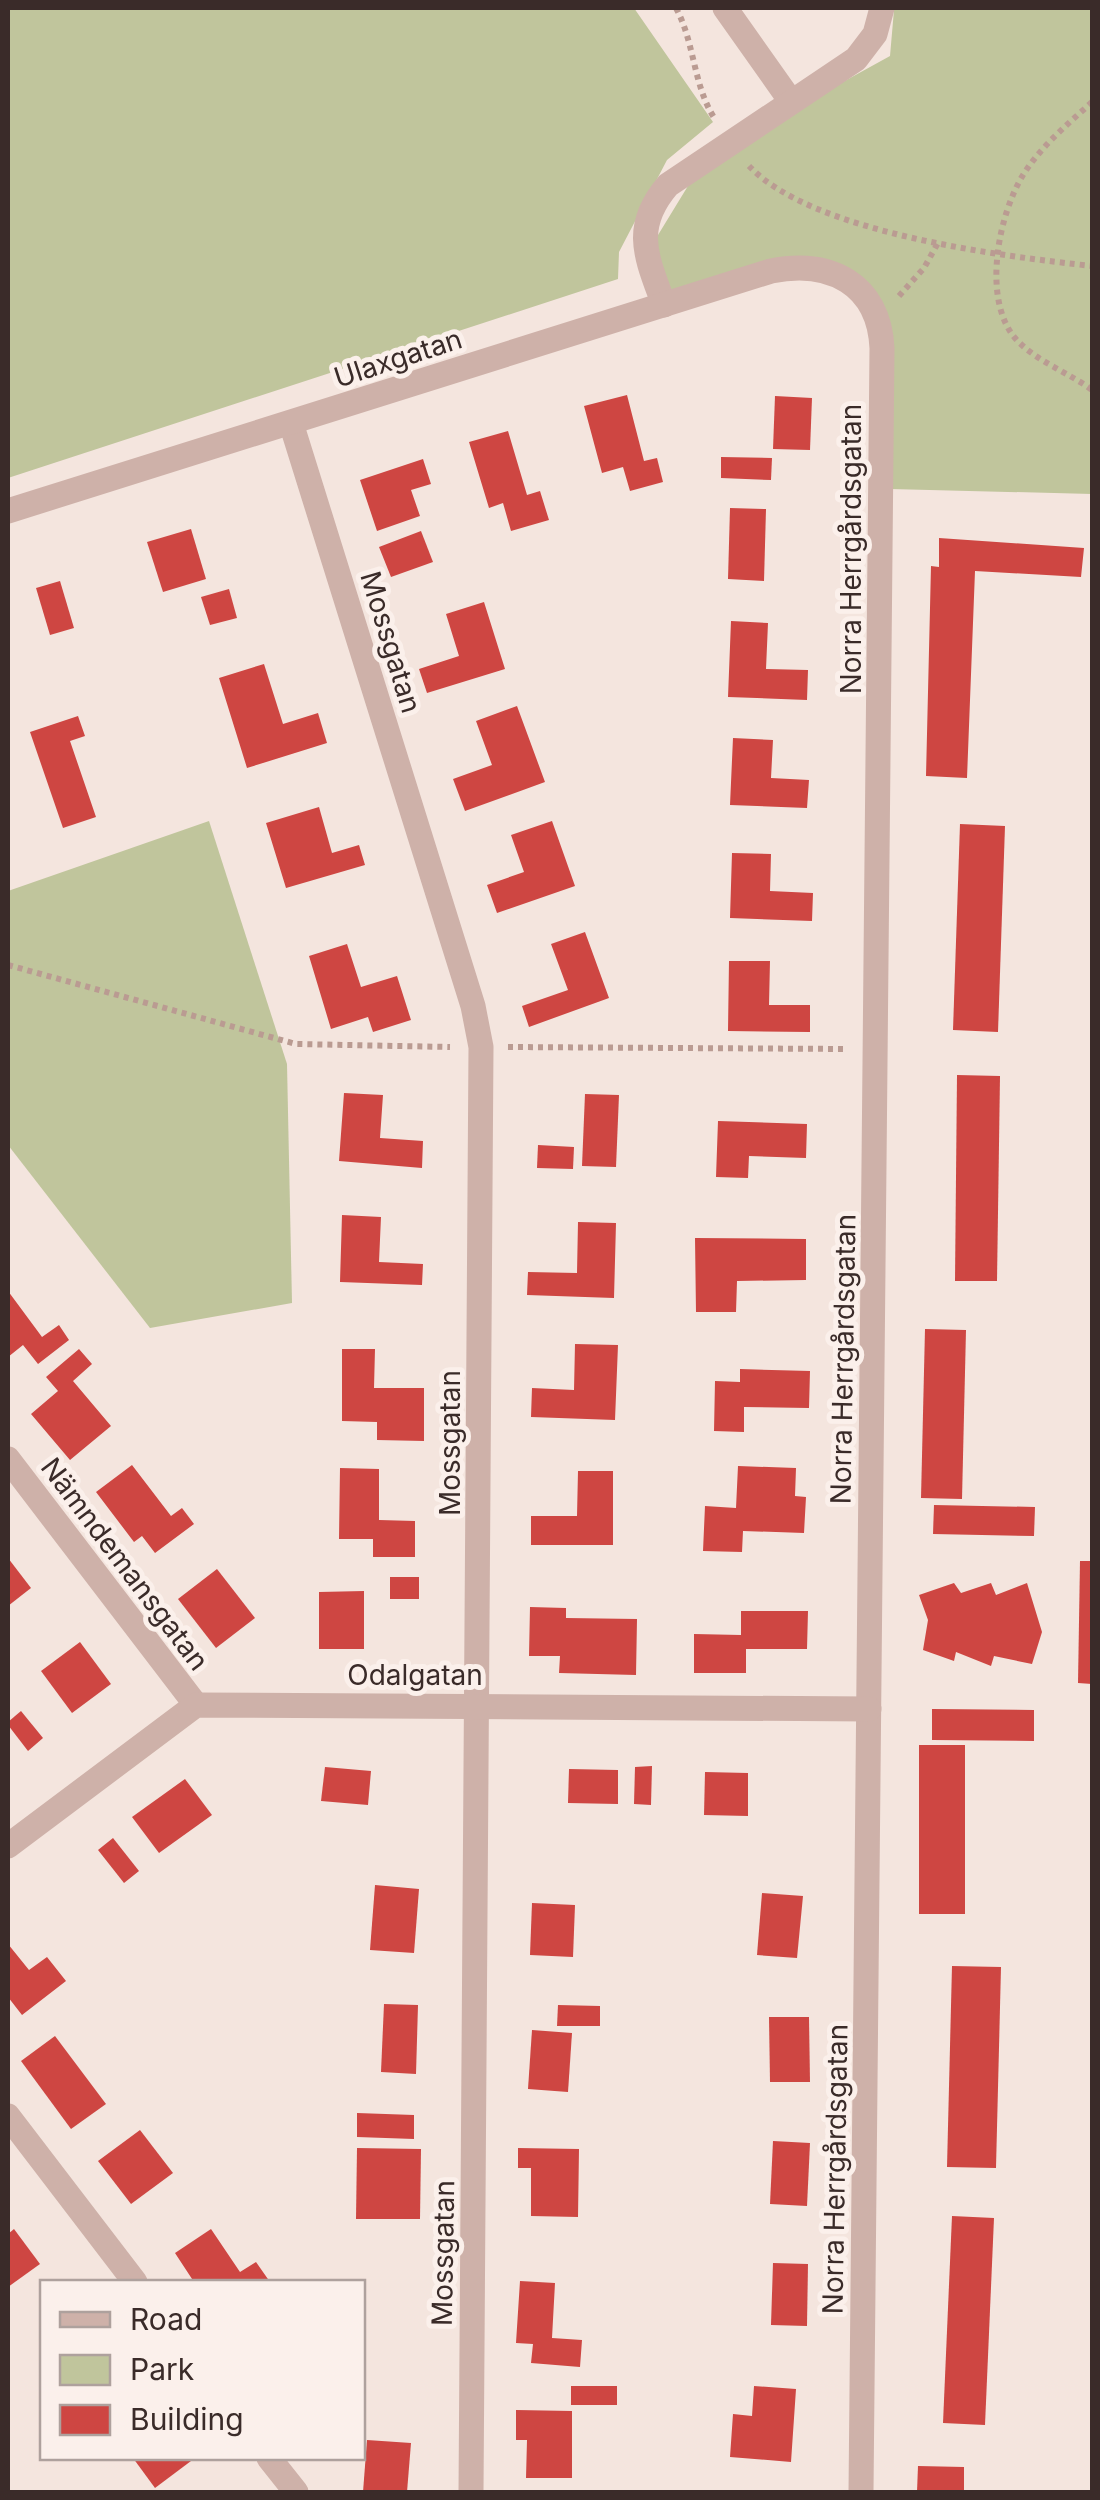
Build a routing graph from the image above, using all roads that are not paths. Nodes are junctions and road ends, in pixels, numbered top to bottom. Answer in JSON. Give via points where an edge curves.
{"nodes":[{"id":1,"x":725,"y":8,"type":"edge"},
{"id":2,"x":882,"y":8,"type":"edge"},
{"id":3,"x":790,"y":100,"type":"junction"},
{"id":4,"x":664,"y":305,"type":"junction"},
{"id":5,"x":876,"y":314,"type":"joint"},
{"id":6,"x":291,"y":423,"type":"junction"},
{"id":7,"x":8,"y":511,"type":"edge"},
{"id":8,"x":8,"y":1460,"type":"edge"},
{"id":9,"x":478,"y":1705,"type":"junction"},
{"id":10,"x":196,"y":1706,"type":"junction"},
{"id":11,"x":869,"y":1710,"type":"junction"},
{"id":12,"x":8,"y":1846,"type":"edge"},
{"id":13,"x":8,"y":2116,"type":"edge"},
{"id":14,"x":133,"y":2280,"type":"edge"},
{"id":15,"x":271,"y":2460,"type":"edge"},
{"id":16,"x":296,"y":2492,"type":"edge"},
{"id":17,"x":471,"y":2492,"type":"edge"},
{"id":18,"x":861,"y":2492,"type":"edge"}],
"edges":[{"from":1,"to":3,"type":"street"},
{"from":2,"to":3,"type":"street","via":[[875,34],[856,59]]},
{"from":3,"to":4,"type":"street","via":[[655,200],[644,244]]},
{"from":4,"to":5,"type":"street","name":"Ulaxgatan","via":[[771,270],[808,266],[847,281]]},
{"from":4,"to":6,"type":"street","name":"Ulaxgatan"},
{"from":5,"to":11,"type":"street","name":"Norra Herrgårdsgatan","via":[[882,348]]},
{"from":6,"to":7,"type":"street","name":"Ulaxgatan"},
{"from":6,"to":9,"type":"street","name":"Mossgatan","via":[[481,1046]]},
{"from":8,"to":10,"type":"street","name":"Nämndemansgatan"},
{"from":9,"to":10,"type":"street","name":"Odalgatan"},
{"from":9,"to":11,"type":"street","name":"Odalgatan"},
{"from":9,"to":17,"type":"street","name":"Mossgatan"},
{"from":10,"to":12,"type":"street"},
{"from":11,"to":18,"type":"street","name":"Norra Herrgårdsgatan"},
{"from":13,"to":14,"type":"street"},
{"from":15,"to":16,"type":"street"}]}
